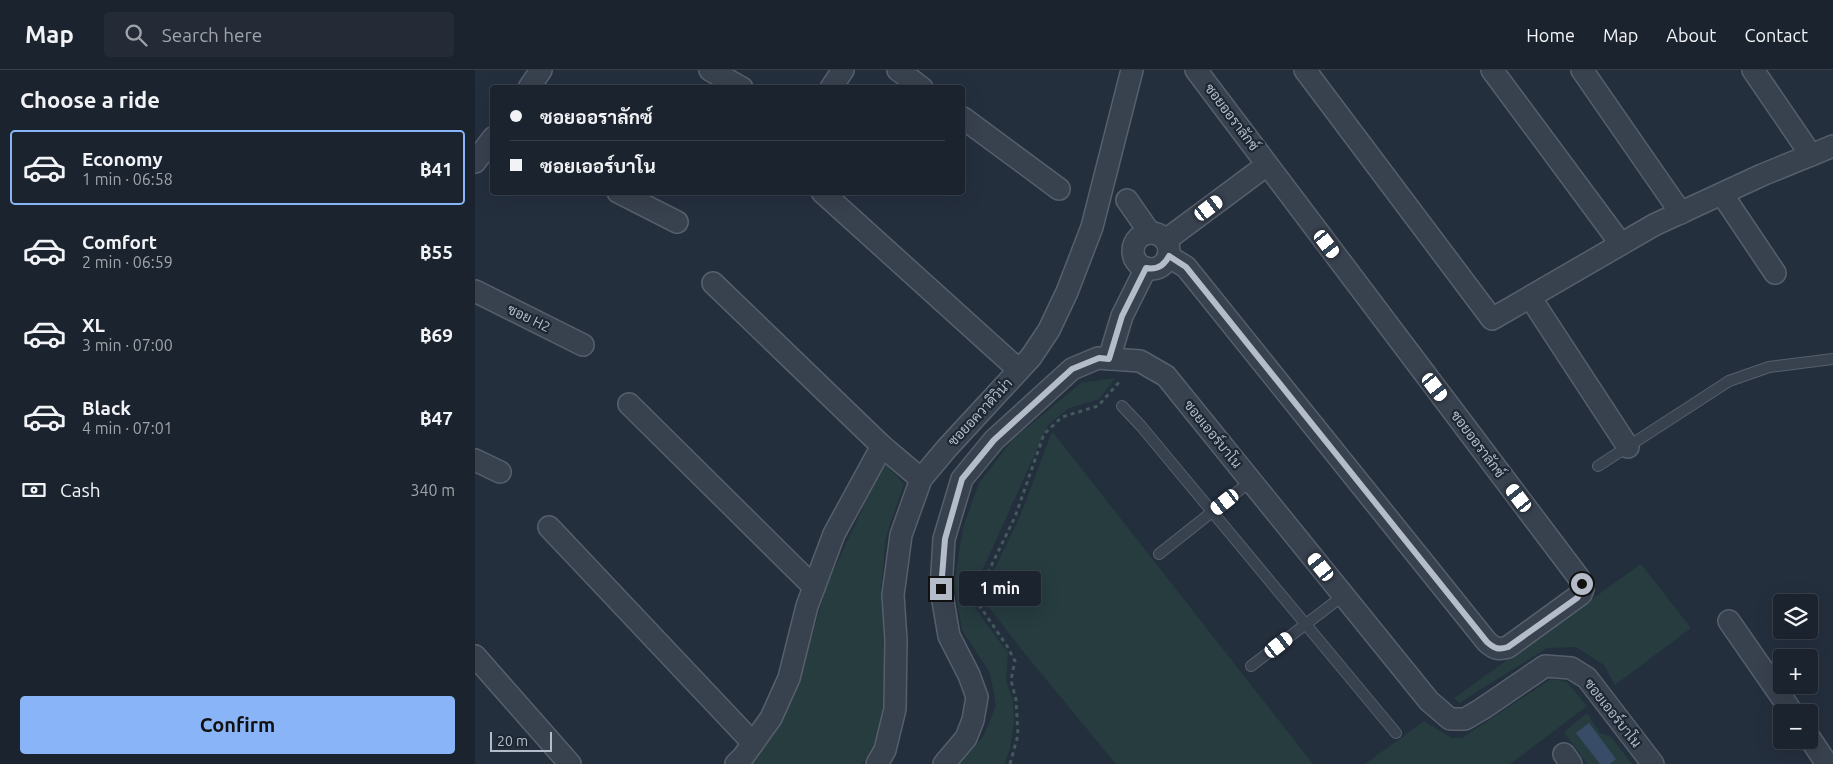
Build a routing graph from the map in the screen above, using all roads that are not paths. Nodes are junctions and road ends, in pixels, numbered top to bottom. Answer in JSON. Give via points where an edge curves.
{"nodes":[{"id":1,"x":541,"y":70,"type":"edge"},
{"id":2,"x":710,"y":70,"type":"edge"},
{"id":3,"x":843,"y":70,"type":"edge"},
{"id":4,"x":898,"y":70,"type":"edge"},
{"id":5,"x":1132,"y":70,"type":"edge"},
{"id":6,"x":1196,"y":70,"type":"edge"},
{"id":7,"x":1305,"y":70,"type":"edge"},
{"id":8,"x":1492,"y":70,"type":"edge"},
{"id":9,"x":1582,"y":70,"type":"edge"},
{"id":10,"x":1753,"y":70,"type":"edge"},
{"id":11,"x":531,"y":85,"type":"edge"},
{"id":12,"x":737,"y":85,"type":"edge"},
{"id":13,"x":833,"y":85,"type":"edge"},
{"id":14,"x":918,"y":85,"type":"edge"},
{"id":15,"x":965,"y":119,"type":"edge"},
{"id":16,"x":490,"y":142,"type":"edge"},
{"id":17,"x":1833,"y":146,"type":"edge"},
{"id":18,"x":1811,"y":155,"type":"junction"},
{"id":19,"x":475,"y":162,"type":"edge"},
{"id":20,"x":1267,"y":164,"type":"junction"},
{"id":21,"x":1059,"y":189,"type":"dead end"},
{"id":22,"x":1722,"y":194,"type":"junction"},
{"id":23,"x":624,"y":195,"type":"edge"},
{"id":24,"x":824,"y":195,"type":"edge"},
{"id":25,"x":1127,"y":200,"type":"dead end"},
{"id":26,"x":1681,"y":213,"type":"junction"},
{"id":27,"x":677,"y":222,"type":"dead end"},
{"id":28,"x":1161,"y":243,"type":"junction"},
{"id":29,"x":1621,"y":244,"type":"junction"},
{"id":30,"x":1146,"y":268,"type":"junction"},
{"id":31,"x":1775,"y":273,"type":"dead end"},
{"id":32,"x":713,"y":283,"type":"dead end"},
{"id":33,"x":475,"y":291,"type":"edge"},
{"id":34,"x":1530,"y":297,"type":"junction"},
{"id":35,"x":583,"y":345,"type":"dead end"},
{"id":36,"x":1109,"y":359,"type":"junction"},
{"id":37,"x":1833,"y":359,"type":"edge"},
{"id":38,"x":1019,"y":370,"type":"junction"},
{"id":39,"x":629,"y":404,"type":"dead end"},
{"id":40,"x":1122,"y":406,"type":"dead end"},
{"id":41,"x":882,"y":446,"type":"junction"},
{"id":42,"x":1628,"y":447,"type":"junction"},
{"id":43,"x":475,"y":460,"type":"edge"},
{"id":44,"x":1598,"y":466,"type":"dead end"},
{"id":45,"x":500,"y":472,"type":"dead end"},
{"id":46,"x":921,"y":479,"type":"junction"},
{"id":47,"x":1251,"y":481,"type":"junction"},
{"id":48,"x":1212,"y":512,"type":"junction"},
{"id":49,"x":549,"y":527,"type":"dead end"},
{"id":50,"x":1159,"y":554,"type":"dead end"},
{"id":51,"x":815,"y":587,"type":"junction"},
{"id":52,"x":1343,"y":595,"type":"junction"},
{"id":53,"x":1729,"y":621,"type":"dead end"},
{"id":54,"x":1306,"y":624,"type":"junction"},
{"id":55,"x":475,"y":656,"type":"edge"},
{"id":56,"x":1251,"y":666,"type":"dead end"},
{"id":57,"x":1786,"y":704,"type":"edge"},
{"id":58,"x":1396,"y":733,"type":"dead end"},
{"id":59,"x":753,"y":743,"type":"junction"},
{"id":60,"x":1817,"y":749,"type":"edge"},
{"id":61,"x":571,"y":764,"type":"edge"},
{"id":62,"x":736,"y":764,"type":"edge"},
{"id":63,"x":877,"y":764,"type":"edge"},
{"id":64,"x":944,"y":764,"type":"edge"},
{"id":65,"x":1653,"y":764,"type":"edge"},
{"id":66,"x":1827,"y":764,"type":"edge"}],
"edges":[{"from":1,"to":11,"type":"street"},
{"from":2,"to":12,"type":"street"},
{"from":3,"to":13,"type":"street"},
{"from":4,"to":14,"type":"street"},
{"from":5,"to":38,"type":"street","name":"ซอยอควาดิวิน่า","via":[[1092,227],[1049,330]]},
{"from":6,"to":20,"type":"street","name":"ซอยออราลักซ์"},
{"from":7,"to":34,"type":"street","via":[[1492,319]]},
{"from":8,"to":29,"type":"street"},
{"from":9,"to":26,"type":"street"},
{"from":10,"to":18,"type":"street"},
{"from":15,"to":21,"type":"street"},
{"from":16,"to":19,"type":"street"},
{"from":17,"to":18,"type":"street"},
{"from":18,"to":22,"type":"street"},
{"from":20,"to":28,"type":"street","name":"ซอยออราลักซ์"},
{"from":20,"to":28,"type":"street","name":"ซอยออราลักซ์","via":[[1579,578],[1583,589],[1577,598],[1508,647],[1494,648],[1192,274]]},
{"from":22,"to":26,"type":"street"},
{"from":22,"to":31,"type":"street"},
{"from":23,"to":27,"type":"street"},
{"from":24,"to":38,"type":"street"},
{"from":25,"to":28,"type":"street","name":"ซอยออราลักซ์"},
{"from":26,"to":29,"type":"street"},
{"from":28,"to":30,"type":"street","name":"ซอยออราลักซ์","via":[[1166,262],[1157,268]]},
{"from":28,"to":30,"type":"street","name":"ซอยออราลักซ์","via":[[1139,238],[1135,243],[1136,260]]},
{"from":29,"to":34,"type":"street"},
{"from":30,"to":36,"type":"street","via":[[1122,316]]},
{"from":32,"to":41,"type":"street"},
{"from":33,"to":35,"type":"street","name":"ซอย H2"},
{"from":34,"to":42,"type":"street"},
{"from":36,"to":47,"type":"street","name":"ซอยเออร์บาโน","via":[[1140,361],[1166,376]]},
{"from":36,"to":64,"type":"street","name":"ซอยเออร์บาโน","via":[[1099,358],[1072,369],[994,440],[962,479],[945,539],[941,589],[949,636],[977,698],[966,738]]},
{"from":37,"to":42,"type":"lane","via":[[1769,367],[1729,381]]},
{"from":38,"to":46,"type":"street","name":"ซอยอควาดิวิน่า"},
{"from":39,"to":51,"type":"street"},
{"from":40,"to":48,"type":"lane"},
{"from":41,"to":46,"type":"street"},
{"from":41,"to":51,"type":"street","via":[[834,534]]},
{"from":42,"to":44,"type":"lane"},
{"from":43,"to":45,"type":"street"},
{"from":46,"to":63,"type":"street","name":"ซอยอควาดิวิน่า","via":[[901,535],[893,595],[895,709],[885,750]]},
{"from":47,"to":48,"type":"lane"},
{"from":47,"to":52,"type":"street","name":"ซอยเออร์บาโน"},
{"from":48,"to":50,"type":"lane"},
{"from":48,"to":54,"type":"lane"},
{"from":49,"to":59,"type":"street"},
{"from":51,"to":59,"type":"street","via":[[789,678],[771,718]]},
{"from":52,"to":54,"type":"lane"},
{"from":52,"to":65,"type":"street","name":"ซอยเออร์บาโน","via":[[1429,701],[1450,719],[1465,719],[1482,710],[1545,666],[1571,668],[1587,678]]},
{"from":53,"to":57,"type":"street"},
{"from":54,"to":56,"type":"lane"},
{"from":54,"to":58,"type":"lane"},
{"from":55,"to":61,"type":"street"},
{"from":59,"to":62,"type":"street"},
{"from":60,"to":66,"type":"street"}]}
